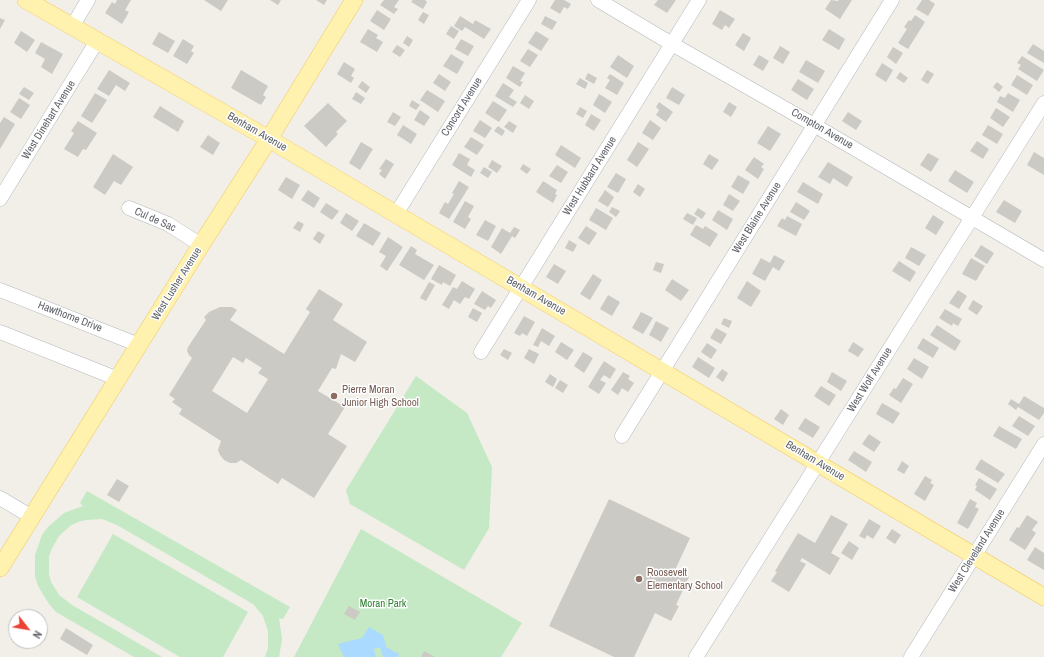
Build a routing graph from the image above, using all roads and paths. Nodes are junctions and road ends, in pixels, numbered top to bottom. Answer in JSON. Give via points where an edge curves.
{"nodes":[{"id":1,"x":26,"y":0,"type":"edge"},
{"id":2,"x":88,"y":0,"type":"edge"},
{"id":3,"x":354,"y":0,"type":"edge"},
{"id":4,"x":529,"y":0,"type":"edge"},
{"id":5,"x":598,"y":0,"type":"edge"},
{"id":6,"x":700,"y":0,"type":"edge"},
{"id":7,"x":892,"y":0,"type":"edge"},
{"id":8,"x":72,"y":27,"type":"junction"},
{"id":9,"x":97,"y":41,"type":"junction"},
{"id":10,"x":672,"y":44,"type":"junction"},
{"id":11,"x":1044,"y":103,"type":"edge"},
{"id":12,"x":814,"y":125,"type":"junction"},
{"id":13,"x":269,"y":139,"type":"junction"},
{"id":14,"x":0,"y":199,"type":"edge"},
{"id":15,"x":129,"y":208,"type":"dead end"},
{"id":16,"x":396,"y":214,"type":"junction"},
{"id":17,"x":972,"y":218,"type":"junction"},
{"id":18,"x":201,"y":245,"type":"junction"},
{"id":19,"x":1044,"y":260,"type":"edge"},
{"id":20,"x":521,"y":287,"type":"junction"},
{"id":21,"x":0,"y":290,"type":"edge"},
{"id":22,"x":0,"y":332,"type":"edge"},
{"id":23,"x":140,"y":345,"type":"junction"},
{"id":24,"x":481,"y":352,"type":"dead end"},
{"id":25,"x":662,"y":371,"type":"junction"},
{"id":26,"x":118,"y":380,"type":"junction"},
{"id":27,"x":622,"y":436,"type":"dead end"},
{"id":28,"x":1044,"y":444,"type":"edge"},
{"id":29,"x":818,"y":462,"type":"junction"},
{"id":30,"x":0,"y":498,"type":"edge"},
{"id":31,"x":32,"y":517,"type":"junction"},
{"id":32,"x":974,"y":556,"type":"junction"},
{"id":33,"x":0,"y":568,"type":"edge"},
{"id":34,"x":1044,"y":597,"type":"edge"},
{"id":35,"x":696,"y":657,"type":"edge"},
{"id":36,"x":911,"y":657,"type":"edge"}],
"edges":[{"from":1,"to":8,"type":"main road","name":"Benham Avenue"},
{"from":2,"to":8,"type":"street"},
{"from":3,"to":13,"type":"main road","name":"West Lusher Avenue"},
{"from":4,"to":16,"type":"street","name":"Concord Avenue"},
{"from":5,"to":10,"type":"street","name":"Compton Avenue"},
{"from":6,"to":10,"type":"street","name":"West Hubbard Avenue"},
{"from":7,"to":12,"type":"street","name":"West Blaine Avenue"},
{"from":8,"to":9,"type":"main road","name":"Benham Avenue"},
{"from":9,"to":13,"type":"main road","name":"Benham Avenue"},
{"from":9,"to":14,"type":"street","name":"West Dinehart Avenue"},
{"from":10,"to":12,"type":"street","name":"Compton Avenue"},
{"from":10,"to":20,"type":"street","name":"West Hubbard Avenue"},
{"from":11,"to":17,"type":"street","name":"West Wolf Avenue"},
{"from":12,"to":17,"type":"street","name":"Compton Avenue"},
{"from":12,"to":25,"type":"street","name":"West Blaine Avenue"},
{"from":13,"to":16,"type":"main road","name":"Benham Avenue"},
{"from":13,"to":18,"type":"main road","name":"West Lusher Avenue"},
{"from":15,"to":18,"type":"street","name":"Cul de Sac","via":[[168,224]]},
{"from":16,"to":20,"type":"main road","name":"Benham Avenue"},
{"from":17,"to":19,"type":"street","name":"Compton Avenue"},
{"from":17,"to":29,"type":"street","name":"West Wolf Avenue"},
{"from":18,"to":23,"type":"main road","name":"West Lusher Avenue"},
{"from":20,"to":24,"type":"street","name":"West Hubbard Avenue"},
{"from":20,"to":25,"type":"main road","name":"Benham Avenue"},
{"from":21,"to":23,"type":"street","name":"Hawthorne Drive"},
{"from":22,"to":26,"type":"street"},
{"from":23,"to":26,"type":"main road","name":"West Lusher Avenue"},
{"from":25,"to":27,"type":"street","name":"West Blaine Avenue"},
{"from":25,"to":29,"type":"main road","name":"Benham Avenue"},
{"from":26,"to":31,"type":"main road","name":"West Lusher Avenue"},
{"from":28,"to":32,"type":"street","name":"West Cleveland Avenue"},
{"from":29,"to":32,"type":"main road","name":"Benham Avenue"},
{"from":29,"to":35,"type":"street","name":"West Wolf Avenue"},
{"from":30,"to":31,"type":"street"},
{"from":31,"to":33,"type":"main road","name":"West Lusher Avenue"},
{"from":32,"to":34,"type":"main road","name":"Benham Avenue"},
{"from":32,"to":36,"type":"street","name":"West Cleveland Avenue"}]}
